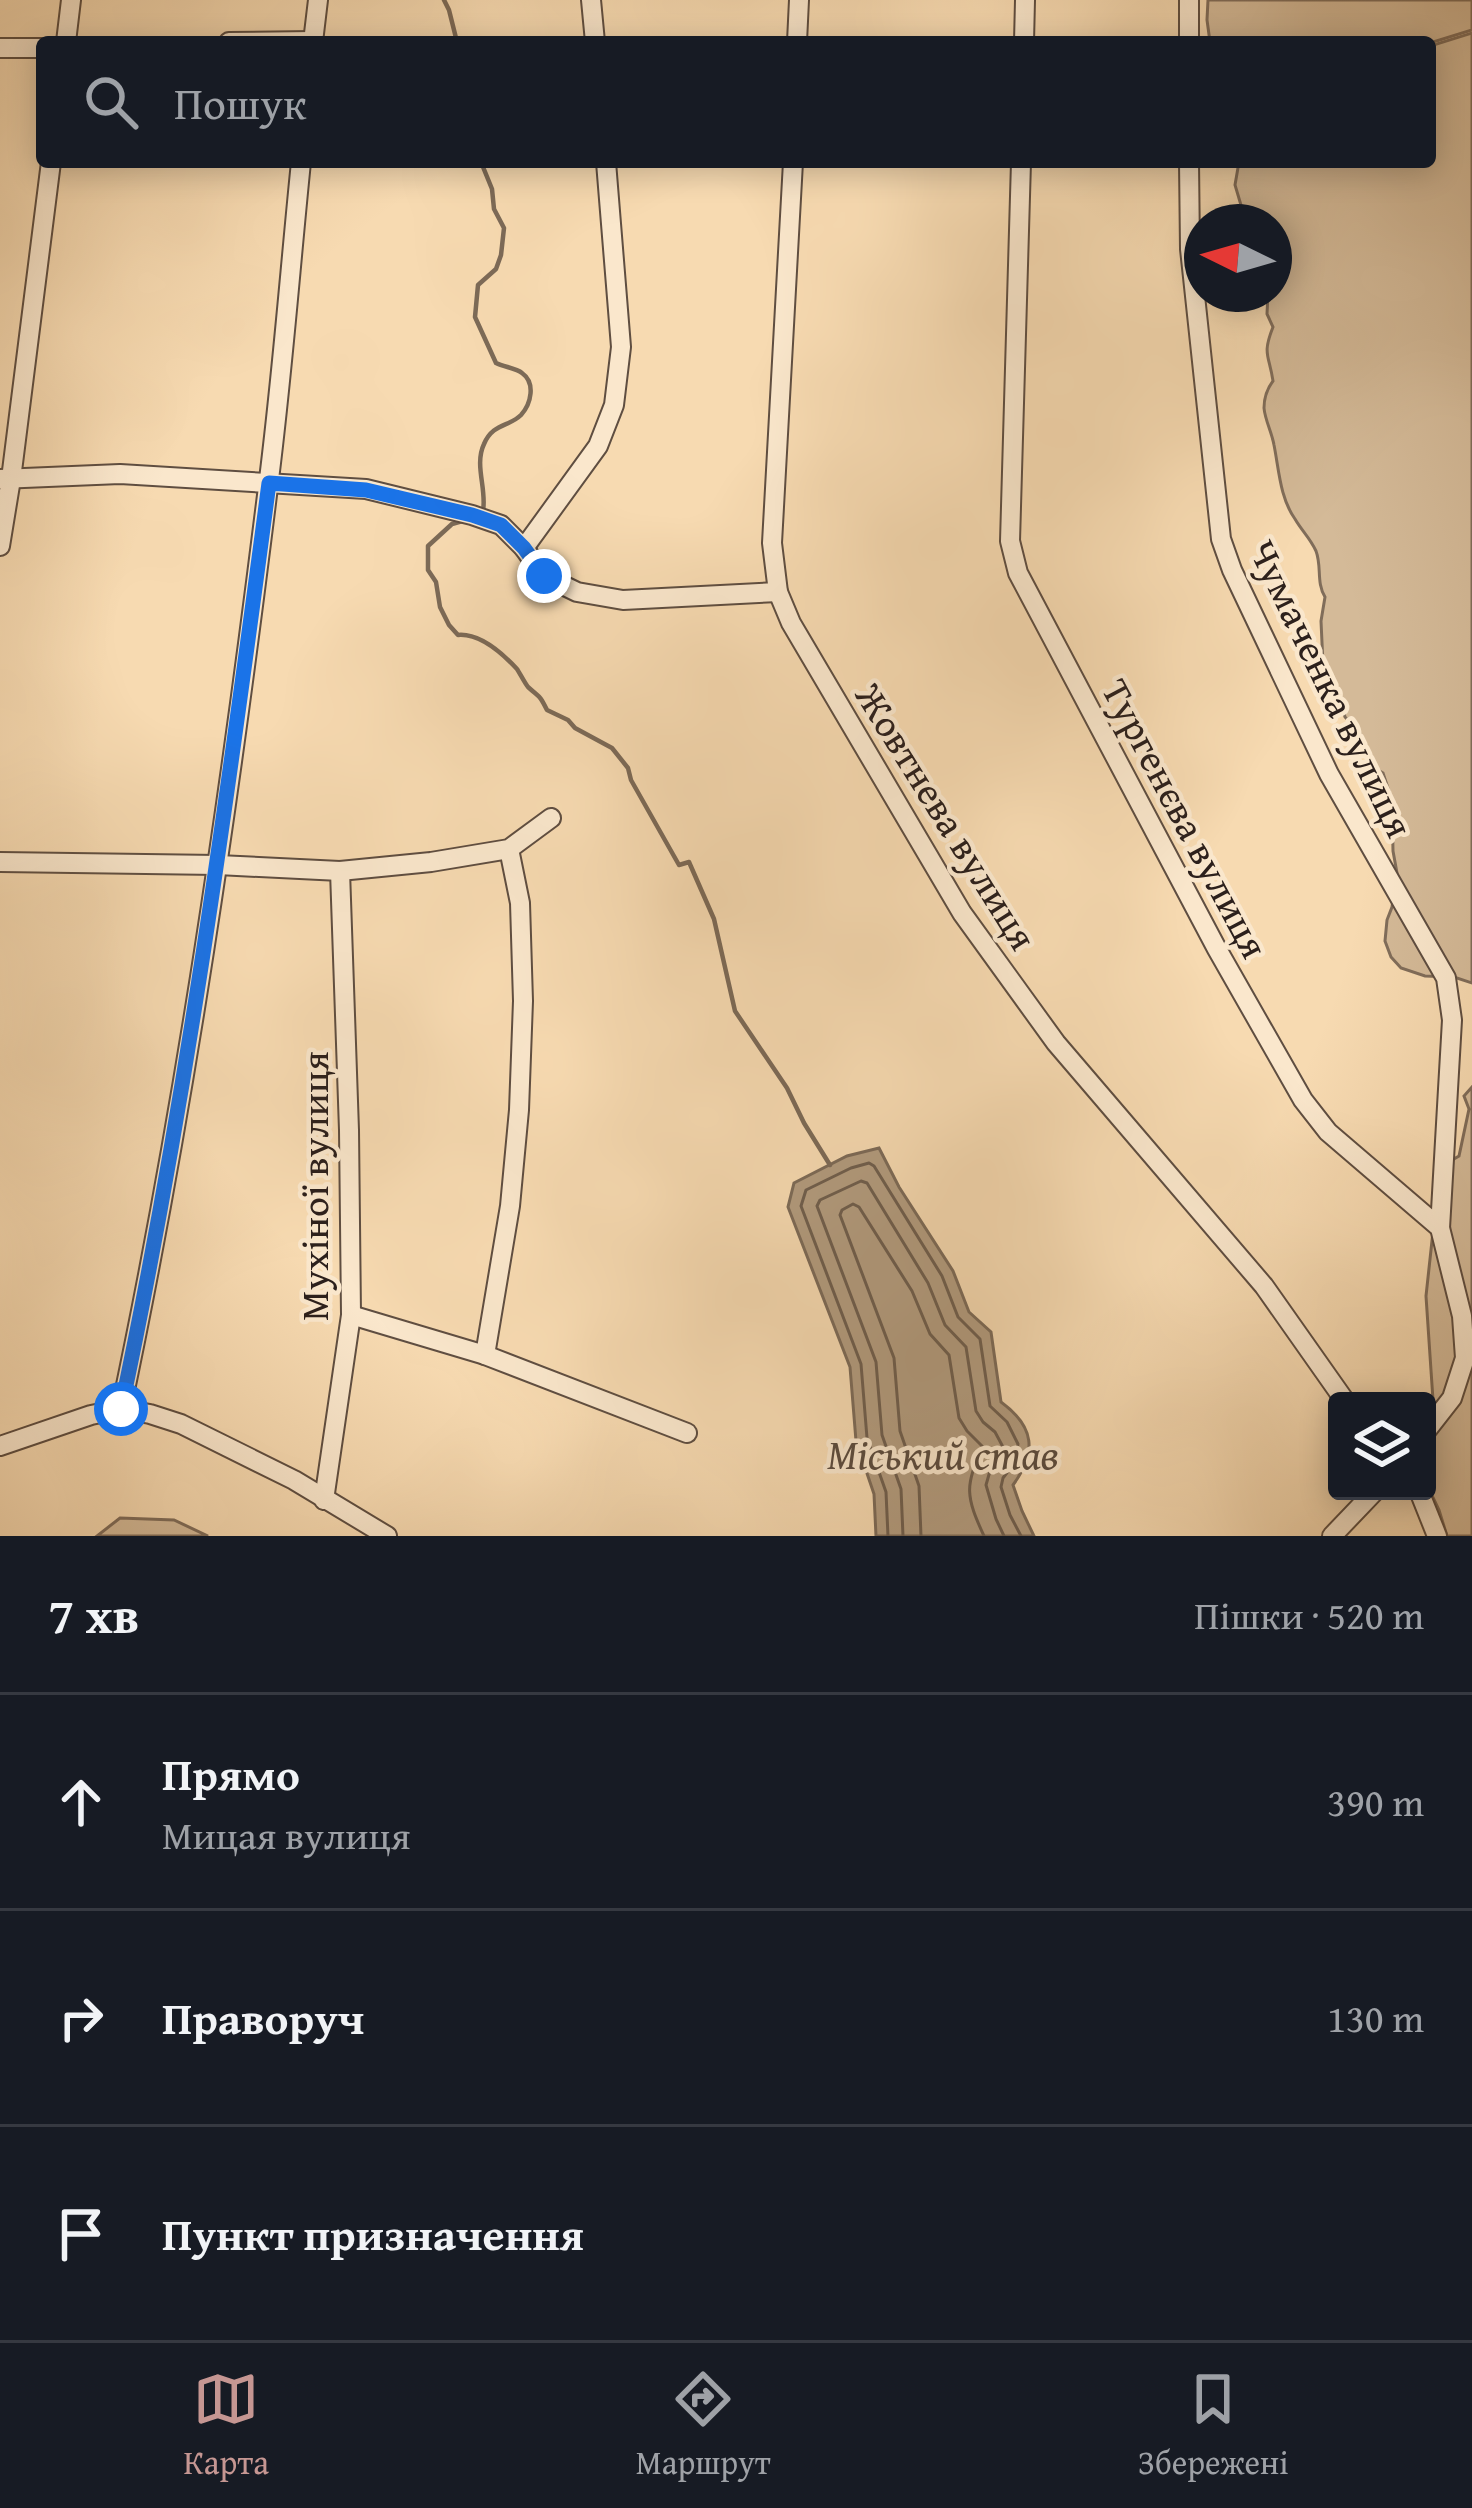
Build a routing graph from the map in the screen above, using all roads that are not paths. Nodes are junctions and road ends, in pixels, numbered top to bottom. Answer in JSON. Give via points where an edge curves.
{"nodes":[{"id":1,"x":71,"y":0,"type":"edge"},
{"id":2,"x":318,"y":0,"type":"edge"},
{"id":3,"x":591,"y":0,"type":"edge"},
{"id":4,"x":799,"y":0,"type":"edge"},
{"id":5,"x":1025,"y":0,"type":"edge"},
{"id":6,"x":1189,"y":0,"type":"edge"},
{"id":7,"x":67,"y":36,"type":"edge"},
{"id":8,"x":314,"y":36,"type":"edge"},
{"id":9,"x":594,"y":36,"type":"edge"},
{"id":10,"x":797,"y":36,"type":"edge"},
{"id":11,"x":1024,"y":36,"type":"edge"},
{"id":12,"x":1189,"y":36,"type":"edge"},
{"id":13,"x":0,"y":48,"type":"edge"},
{"id":14,"x":36,"y":48,"type":"edge"},
{"id":15,"x":50,"y":168,"type":"edge"},
{"id":16,"x":300,"y":168,"type":"edge"},
{"id":17,"x":606,"y":168,"type":"edge"},
{"id":18,"x":794,"y":168,"type":"edge"},
{"id":19,"x":1021,"y":168,"type":"edge"},
{"id":20,"x":1189,"y":168,"type":"edge"},
{"id":21,"x":6,"y":479,"type":"edge"},
{"id":22,"x":269,"y":483,"type":"junction"},
{"id":23,"x":0,"y":546,"type":"edge"},
{"id":24,"x":524,"y":548,"type":"junction"},
{"id":25,"x":778,"y":592,"type":"junction"},
{"id":26,"x":551,"y":818,"type":"dead end"},
{"id":27,"x":509,"y":849,"type":"junction"},
{"id":28,"x":0,"y":862,"type":"edge"},
{"id":29,"x":218,"y":865,"type":"junction"},
{"id":30,"x":340,"y":871,"type":"junction"},
{"id":31,"x":1440,"y":1228,"type":"junction"},
{"id":32,"x":351,"y":1315,"type":"junction"},
{"id":33,"x":484,"y":1355,"type":"junction"},
{"id":34,"x":1339,"y":1392,"type":"edge"},
{"id":35,"x":121,"y":1409,"type":"junction"},
{"id":36,"x":1436,"y":1418,"type":"edge"},
{"id":37,"x":687,"y":1433,"type":"dead end"},
{"id":38,"x":0,"y":1446,"type":"edge"},
{"id":39,"x":324,"y":1500,"type":"junction"},
{"id":40,"x":1366,"y":1500,"type":"edge"},
{"id":41,"x":1423,"y":1500,"type":"edge"},
{"id":42,"x":387,"y":1536,"type":"edge"},
{"id":43,"x":1332,"y":1536,"type":"edge"},
{"id":44,"x":1437,"y":1536,"type":"edge"}],
"edges":[{"from":1,"to":7,"type":"street"},
{"from":2,"to":8,"type":"street"},
{"from":3,"to":9,"type":"street"},
{"from":4,"to":10,"type":"street"},
{"from":5,"to":11,"type":"street"},
{"from":6,"to":12,"type":"street"},
{"from":13,"to":14,"type":"street"},
{"from":15,"to":21,"type":"street"},
{"from":16,"to":22,"type":"street"},
{"from":17,"to":24,"type":"street","via":[[621,347],[614,405],[598,446]]},
{"from":18,"to":25,"type":"street","name":"Жовтнева вулиця","via":[[772,543]]},
{"from":19,"to":31,"type":"street","name":"Тургенєва вулиця","via":[[1010,541],[1018,573],[1303,1100],[1328,1132]]},
{"from":20,"to":31,"type":"street","name":"Чумаченка вулиця","via":[[1221,539],[1329,774],[1446,978],[1452,1020]]},
{"from":21,"to":22,"type":"street","via":[[120,474]]},
{"from":21,"to":23,"type":"street"},
{"from":22,"to":24,"type":"street","via":[[366,490],[472,515],[501,525]]},
{"from":22,"to":29,"type":"street"},
{"from":24,"to":25,"type":"street","via":[[544,576],[622,600]]},
{"from":25,"to":34,"type":"street","name":"Жовтнева вулиця","via":[[812,664],[962,913],[1056,1043],[1264,1286]]},
{"from":26,"to":27,"type":"street"},
{"from":27,"to":30,"type":"street"},
{"from":27,"to":33,"type":"street","via":[[520,904],[519,1110]]},
{"from":28,"to":29,"type":"street"},
{"from":29,"to":30,"type":"street"},
{"from":29,"to":35,"type":"street"},
{"from":30,"to":32,"type":"street","name":"Мухіної вулиця"},
{"from":31,"to":36,"type":"street","via":[[1466,1358]]},
{"from":32,"to":33,"type":"street"},
{"from":32,"to":39,"type":"street","name":"Мухіної вулиця"},
{"from":33,"to":37,"type":"street"},
{"from":35,"to":38,"type":"street"},
{"from":35,"to":39,"type":"street","via":[[181,1424]]},
{"from":39,"to":42,"type":"street"},
{"from":40,"to":43,"type":"street"},
{"from":41,"to":44,"type":"street"}]}
